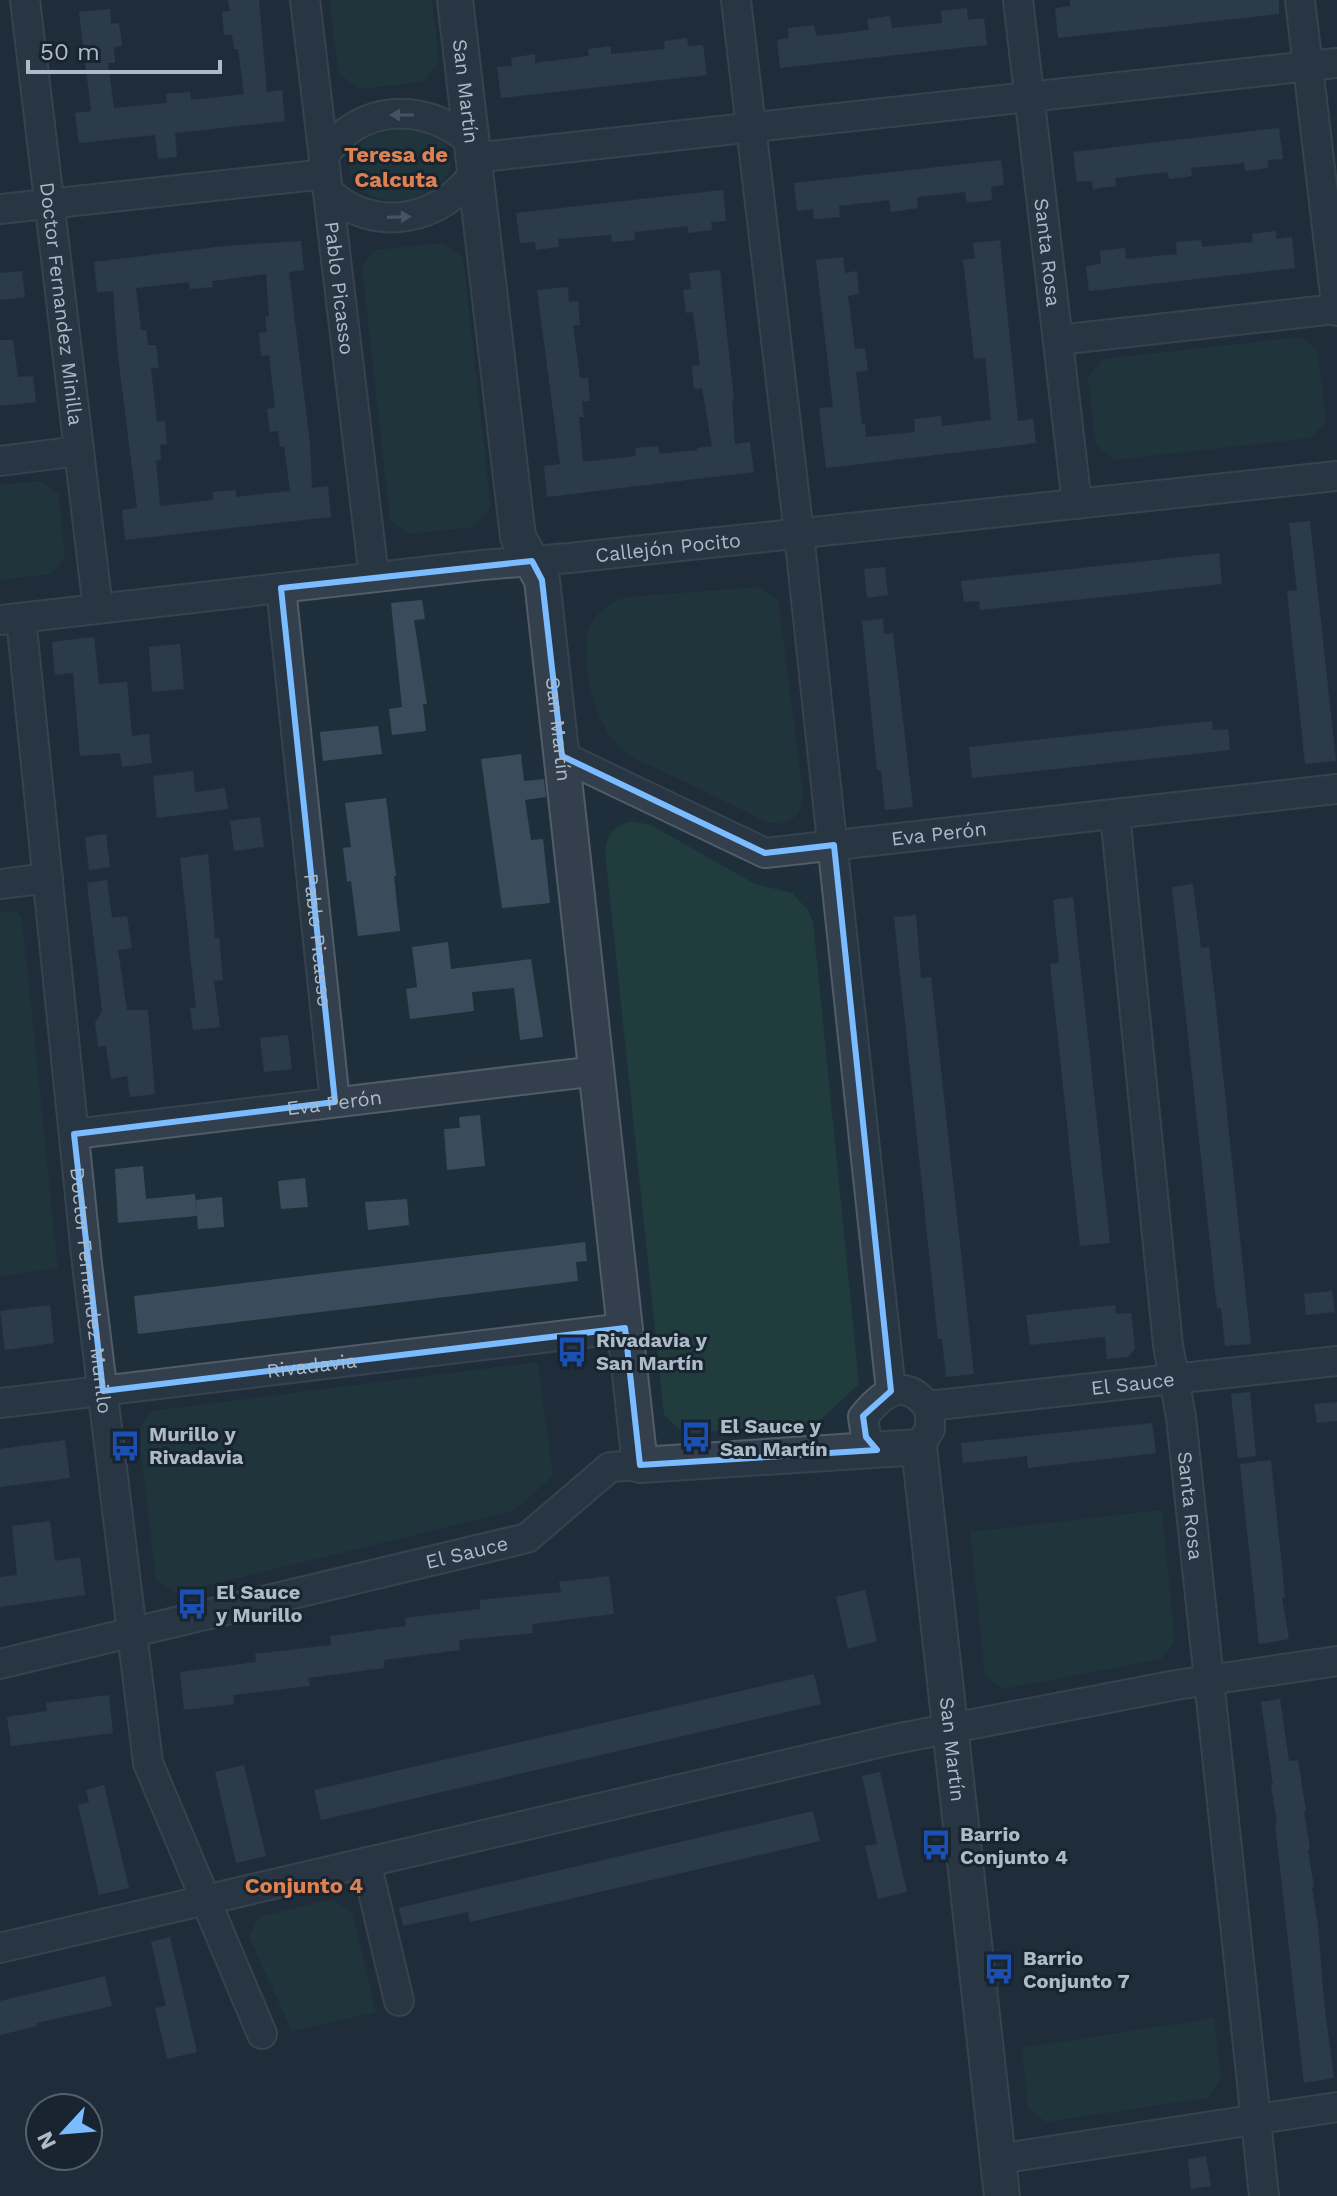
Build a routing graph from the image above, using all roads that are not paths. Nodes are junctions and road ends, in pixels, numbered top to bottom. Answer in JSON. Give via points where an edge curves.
{"nodes":[{"id":1,"x":25,"y":0,"type":"edge"},
{"id":2,"x":305,"y":0,"type":"edge"},
{"id":3,"x":455,"y":0,"type":"edge"},
{"id":4,"x":736,"y":0,"type":"edge"},
{"id":5,"x":1018,"y":0,"type":"edge"},
{"id":6,"x":1300,"y":0,"type":"edge"},
{"id":7,"x":1337,"y":63,"type":"edge"},
{"id":8,"x":1308,"y":66,"type":"junction"},
{"id":9,"x":1029,"y":97,"type":"junction"},
{"id":10,"x":751,"y":127,"type":"junction"},
{"id":11,"x":474,"y":157,"type":"junction"},
{"id":12,"x":326,"y":174,"type":"junction"},
{"id":13,"x":50,"y":204,"type":"junction"},
{"id":14,"x":0,"y":209,"type":"edge"},
{"id":15,"x":1337,"y":310,"type":"edge"},
{"id":16,"x":1058,"y":340,"type":"junction"},
{"id":17,"x":79,"y":451,"type":"junction"},
{"id":18,"x":0,"y":461,"type":"edge"},
{"id":19,"x":1337,"y":476,"type":"edge"},
{"id":20,"x":1077,"y":504,"type":"junction"},
{"id":21,"x":799,"y":534,"type":"junction"},
{"id":22,"x":532,"y":561,"type":"junction"},
{"id":23,"x":374,"y":577,"type":"junction"},
{"id":24,"x":281,"y":588,"type":"junction"},
{"id":25,"x":98,"y":609,"type":"junction"},
{"id":26,"x":10,"y":619,"type":"edge"},
{"id":27,"x":562,"y":756,"type":"junction"},
{"id":28,"x":1337,"y":789,"type":"edge"},
{"id":29,"x":1115,"y":814,"type":"junction"},
{"id":30,"x":834,"y":845,"type":"junction"},
{"id":31,"x":48,"y":878,"type":"junction"},
{"id":32,"x":0,"y":884,"type":"edge"},
{"id":33,"x":597,"y":1071,"type":"junction"},
{"id":34,"x":335,"y":1102,"type":"junction"},
{"id":35,"x":74,"y":1134,"type":"junction"},
{"id":36,"x":625,"y":1328,"type":"junction"},
{"id":37,"x":1337,"y":1361,"type":"edge"},
{"id":38,"x":1174,"y":1379,"type":"junction"},
{"id":39,"x":103,"y":1391,"type":"junction"},
{"id":40,"x":891,"y":1391,"type":"junction"},
{"id":41,"x":0,"y":1403,"type":"edge"},
{"id":42,"x":928,"y":1406,"type":"junction"},
{"id":43,"x":919,"y":1447,"type":"junction"},
{"id":44,"x":877,"y":1450,"type":"junction"},
{"id":45,"x":640,"y":1465,"type":"junction"},
{"id":46,"x":132,"y":1633,"type":"junction"},
{"id":47,"x":1337,"y":1661,"type":"edge"},
{"id":48,"x":0,"y":1664,"type":"edge"},
{"id":49,"x":1209,"y":1681,"type":"junction"},
{"id":50,"x":950,"y":1729,"type":"junction"},
{"id":51,"x":366,"y":1862,"type":"junction"},
{"id":52,"x":205,"y":1900,"type":"junction"},
{"id":53,"x":0,"y":1948,"type":"edge"},
{"id":54,"x":399,"y":2001,"type":"dead end"},
{"id":55,"x":262,"y":2034,"type":"dead end"},
{"id":56,"x":1337,"y":2107,"type":"edge"},
{"id":57,"x":1256,"y":2119,"type":"junction"},
{"id":58,"x":998,"y":2159,"type":"junction"},
{"id":59,"x":1002,"y":2196,"type":"edge"},
{"id":60,"x":1264,"y":2196,"type":"edge"}],
"edges":[{"from":1,"to":13,"type":"street","name":"Doctor Fernandez Minilla"},
{"from":2,"to":12,"type":"street","name":"Pablo Picasso"},
{"from":3,"to":11,"type":"street","name":"San Martín"},
{"from":4,"to":10,"type":"street"},
{"from":5,"to":9,"type":"street","name":"Santa Rosa"},
{"from":6,"to":8,"type":"street"},
{"from":7,"to":8,"type":"street"},
{"from":8,"to":9,"type":"street"},
{"from":8,"to":15,"type":"street"},
{"from":9,"to":10,"type":"street"},
{"from":9,"to":16,"type":"street","name":"Santa Rosa"},
{"from":10,"to":11,"type":"street"},
{"from":10,"to":21,"type":"street"},
{"from":11,"to":12,"type":"street","one_way":true,"via":[[445,123],[392,114],[343,135]]},
{"from":12,"to":11,"type":"street","one_way":true,"via":[[347,206],[396,218],[444,204],[458,193]]},
{"from":11,"to":22,"type":"street","name":"San Martín","via":[[518,537]]},
{"from":12,"to":13,"type":"street"},
{"from":12,"to":23,"type":"street","name":"Pablo Picasso"},
{"from":13,"to":14,"type":"street"},
{"from":13,"to":17,"type":"street","name":"Doctor Fernandez Minilla"},
{"from":15,"to":16,"type":"street"},
{"from":16,"to":20,"type":"street","name":"Santa Rosa"},
{"from":17,"to":18,"type":"street"},
{"from":17,"to":25,"type":"street","name":"Doctor Fernandez Minilla"},
{"from":19,"to":20,"type":"street","name":"Callejón Pocito"},
{"from":20,"to":21,"type":"street","name":"Callejón Pocito"},
{"from":21,"to":22,"type":"street","name":"Callejón Pocito"},
{"from":21,"to":30,"type":"street"},
{"from":22,"to":23,"type":"street","name":"Callejón Pocito"},
{"from":22,"to":27,"type":"street","name":"San Martín","via":[[542,580]]},
{"from":23,"to":24,"type":"street","name":"Callejón Pocito"},
{"from":24,"to":25,"type":"street","name":"Callejón Pocito"},
{"from":24,"to":34,"type":"street","name":"Pablo Picasso"},
{"from":25,"to":26,"type":"street","name":"Callejón Pocito"},
{"from":26,"to":31,"type":"street","name":"Doctor Fernandez Murillo"},
{"from":27,"to":30,"type":"street","name":"Eva Perón","via":[[765,853]]},
{"from":27,"to":33,"type":"street","name":"San Martín"},
{"from":28,"to":29,"type":"street","name":"Eva Perón"},
{"from":29,"to":30,"type":"street","name":"Eva Perón"},
{"from":29,"to":38,"type":"street","name":"Santa Rosa"},
{"from":30,"to":40,"type":"street"},
{"from":31,"to":32,"type":"street"},
{"from":31,"to":35,"type":"street","name":"Doctor Fernandez Murillo"},
{"from":33,"to":34,"type":"street","name":"Eva Perón"},
{"from":33,"to":36,"type":"street","name":"San Martín"},
{"from":34,"to":35,"type":"street","name":"Eva Perón"},
{"from":35,"to":39,"type":"street","name":"Doctor Fernandez Murillo"},
{"from":36,"to":39,"type":"street","name":"Rivadavia"},
{"from":36,"to":45,"type":"street","name":"San Martín"},
{"from":37,"to":38,"type":"street","name":"El Sauce"},
{"from":38,"to":42,"type":"street","name":"El Sauce"},
{"from":38,"to":49,"type":"street","name":"Santa Rosa"},
{"from":39,"to":41,"type":"street","name":"Rivadavia"},
{"from":39,"to":46,"type":"street","name":"Doctor Fernandez Murillo"},
{"from":40,"to":42,"type":"street","via":[[908,1391]]},
{"from":40,"to":44,"type":"street","via":[[863,1417],[863,1431]]},
{"from":42,"to":43,"type":"street","via":[[932,1422]]},
{"from":43,"to":44,"type":"street","name":"El Sauce"},
{"from":43,"to":50,"type":"street","name":"San Martín"},
{"from":44,"to":45,"type":"street","name":"El Sauce"},
{"from":45,"to":46,"type":"street","name":"El Sauce","via":[[610,1467],[527,1538]]},
{"from":46,"to":48,"type":"street","name":"El Sauce"},
{"from":46,"to":52,"type":"street","name":"Doctor Fernandez Murillo","via":[[148,1763]]},
{"from":47,"to":49,"type":"street"},
{"from":49,"to":50,"type":"street"},
{"from":49,"to":57,"type":"street","name":"Santa Rosa"},
{"from":50,"to":51,"type":"street"},
{"from":50,"to":58,"type":"street","name":"San Martín"},
{"from":51,"to":52,"type":"street"},
{"from":51,"to":54,"type":"street"},
{"from":52,"to":53,"type":"street"},
{"from":52,"to":55,"type":"street","name":"Doctor Fernandez Murillo"},
{"from":56,"to":57,"type":"street"},
{"from":57,"to":58,"type":"street"},
{"from":57,"to":60,"type":"street","name":"Santa Rosa"},
{"from":58,"to":59,"type":"street","name":"San Martín"}]}
